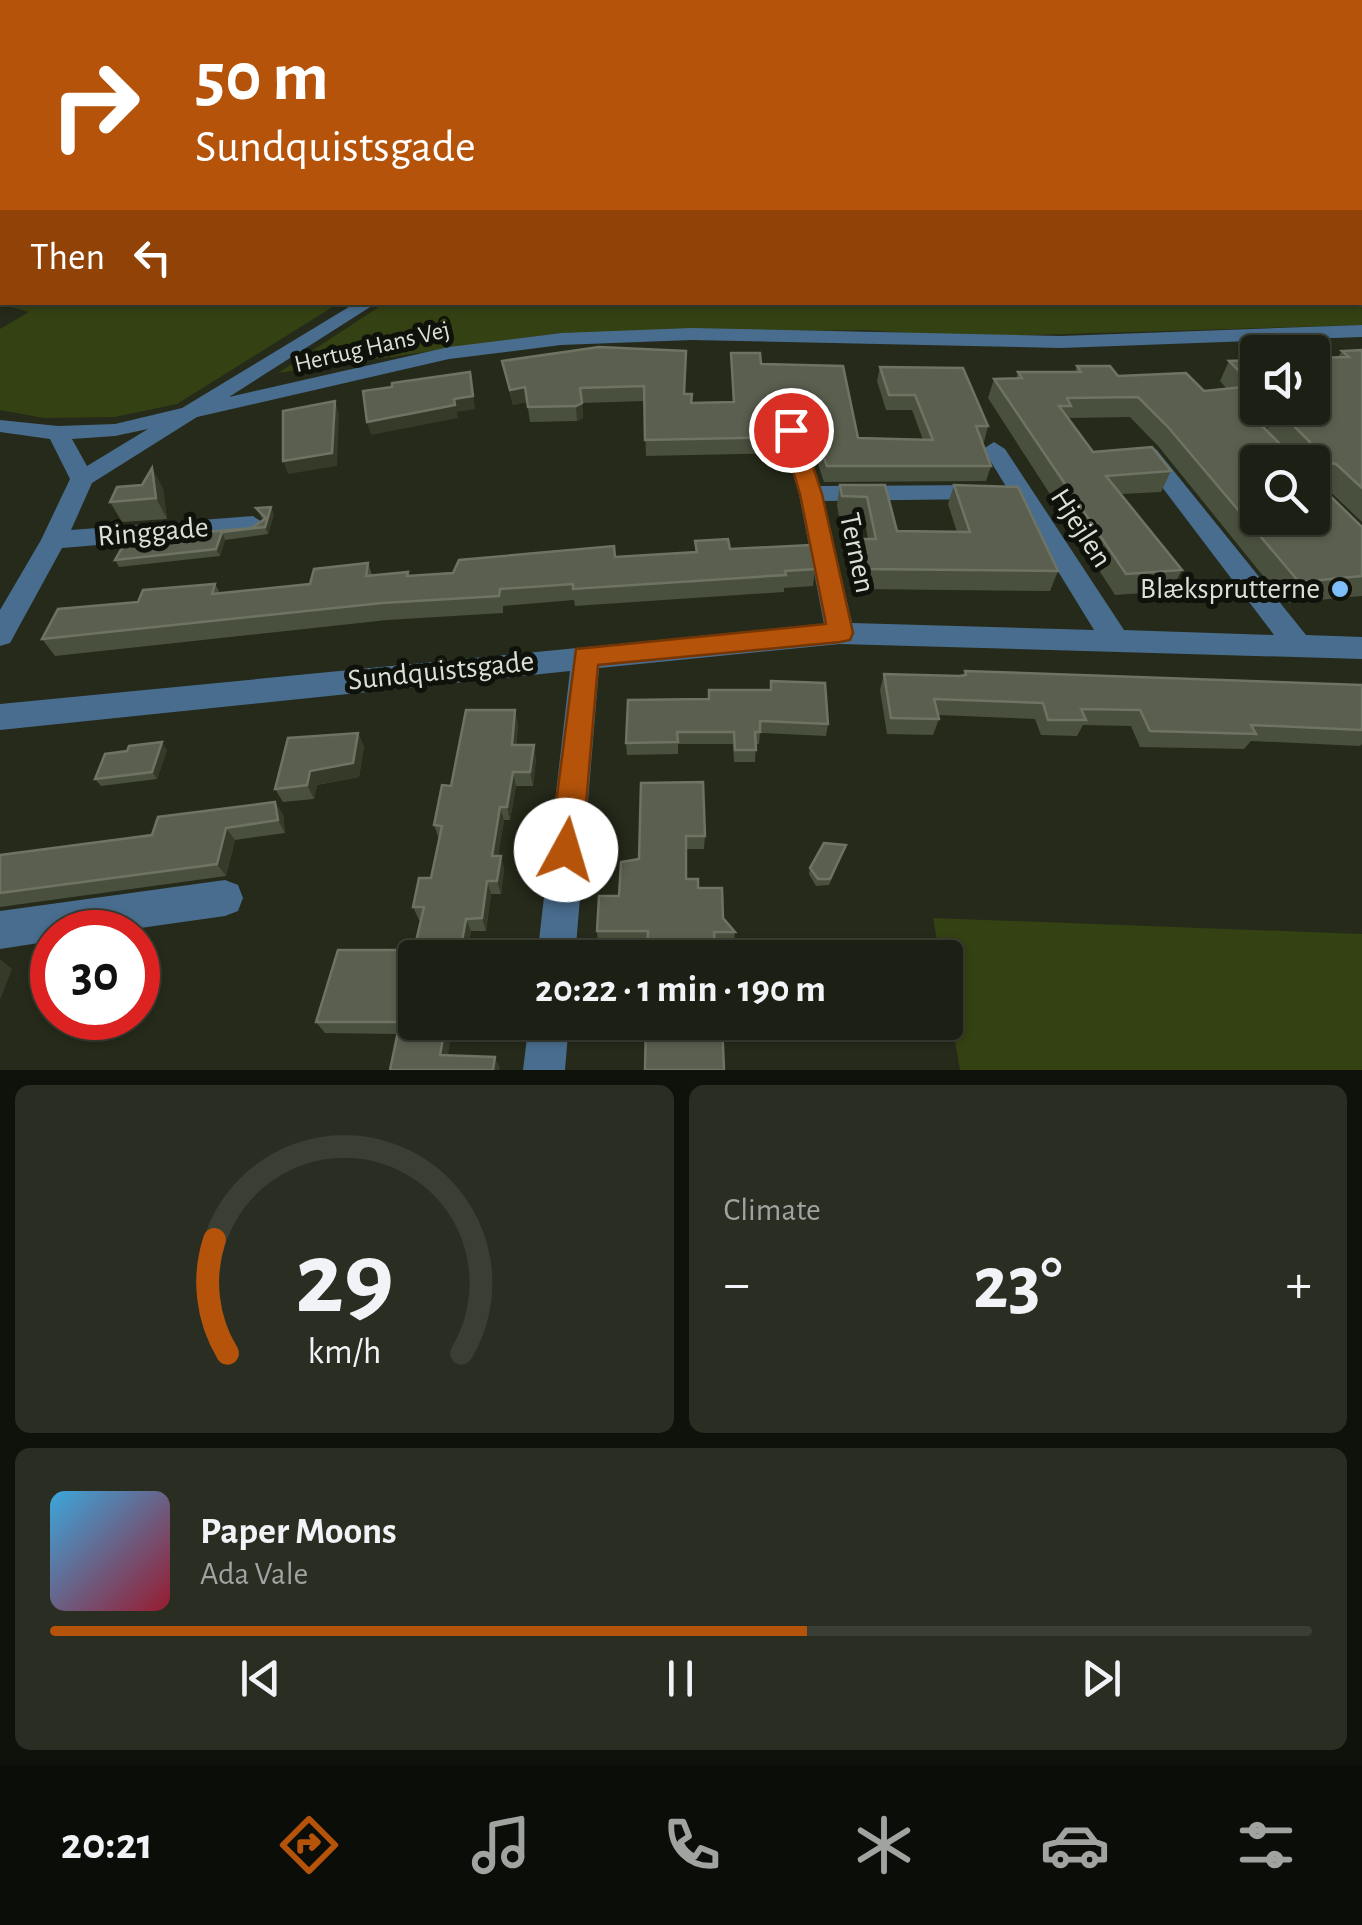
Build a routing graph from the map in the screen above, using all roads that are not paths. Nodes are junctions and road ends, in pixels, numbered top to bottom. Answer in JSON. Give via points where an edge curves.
{"nodes":[{"id":1,"x":365,"y":305,"type":"edge"},
{"id":2,"x":1362,"y":331,"type":"edge"},
{"id":3,"x":180,"y":418,"type":"junction"},
{"id":4,"x":0,"y":426,"type":"edge"},
{"id":5,"x":791,"y":430,"type":"dead end"},
{"id":6,"x":58,"y":433,"type":"junction"},
{"id":7,"x":994,"y":450,"type":"dead end"},
{"id":8,"x":1148,"y":454,"type":"edge"},
{"id":9,"x":82,"y":479,"type":"junction"},
{"id":10,"x":1018,"y":492,"type":"junction"},
{"id":11,"x":811,"y":494,"type":"junction"},
{"id":12,"x":252,"y":524,"type":"edge"},
{"id":13,"x":54,"y":540,"type":"junction"},
{"id":14,"x":840,"y":633,"type":"junction"},
{"id":15,"x":0,"y":635,"type":"edge"},
{"id":16,"x":1115,"y":640,"type":"junction"},
{"id":17,"x":1299,"y":648,"type":"junction"},
{"id":18,"x":1362,"y":648,"type":"edge"},
{"id":19,"x":586,"y":656,"type":"junction"},
{"id":20,"x":0,"y":717,"type":"edge"},
{"id":21,"x":225,"y":898,"type":"dead end"},
{"id":22,"x":0,"y":930,"type":"edge"},
{"id":23,"x":558,"y":940,"type":"edge"},
{"id":24,"x":547,"y":1040,"type":"edge"},
{"id":25,"x":544,"y":1070,"type":"edge"}],
"edges":[{"from":1,"to":3,"type":"street","name":"Ringgade"},
{"from":2,"to":3,"type":"street","name":"Hertug Hans Vej","via":[[1061,342],[692,334],[561,338],[449,353]]},
{"from":3,"to":6,"type":"street","name":"Hertug Hans Vej"},
{"from":3,"to":9,"type":"street","name":"Ringgade"},
{"from":4,"to":6,"type":"street","name":"Hertug Hans Vej"},
{"from":5,"to":11,"type":"street","name":"Ternen"},
{"from":6,"to":9,"type":"street","name":"Ringgade"},
{"from":7,"to":10,"type":"street","name":"Hjejlen"},
{"from":8,"to":17,"type":"street"},
{"from":9,"to":13,"type":"street","name":"Ringgade"},
{"from":10,"to":11,"type":"street"},
{"from":10,"to":16,"type":"street","name":"Hjejlen"},
{"from":11,"to":14,"type":"street","name":"Ternen"},
{"from":12,"to":13,"type":"street","name":"Ringgade"},
{"from":13,"to":15,"type":"street","name":"Ringgade"},
{"from":14,"to":16,"type":"street","name":"Sundquistsgade"},
{"from":14,"to":19,"type":"street","name":"Sundquistsgade"},
{"from":16,"to":17,"type":"street","name":"Sundquistsgade"},
{"from":17,"to":18,"type":"street","name":"Sundquistsgade"},
{"from":19,"to":20,"type":"street","name":"Sundquistsgade"},
{"from":19,"to":23,"type":"street"},
{"from":21,"to":22,"type":"street"},
{"from":24,"to":25,"type":"street"}]}
